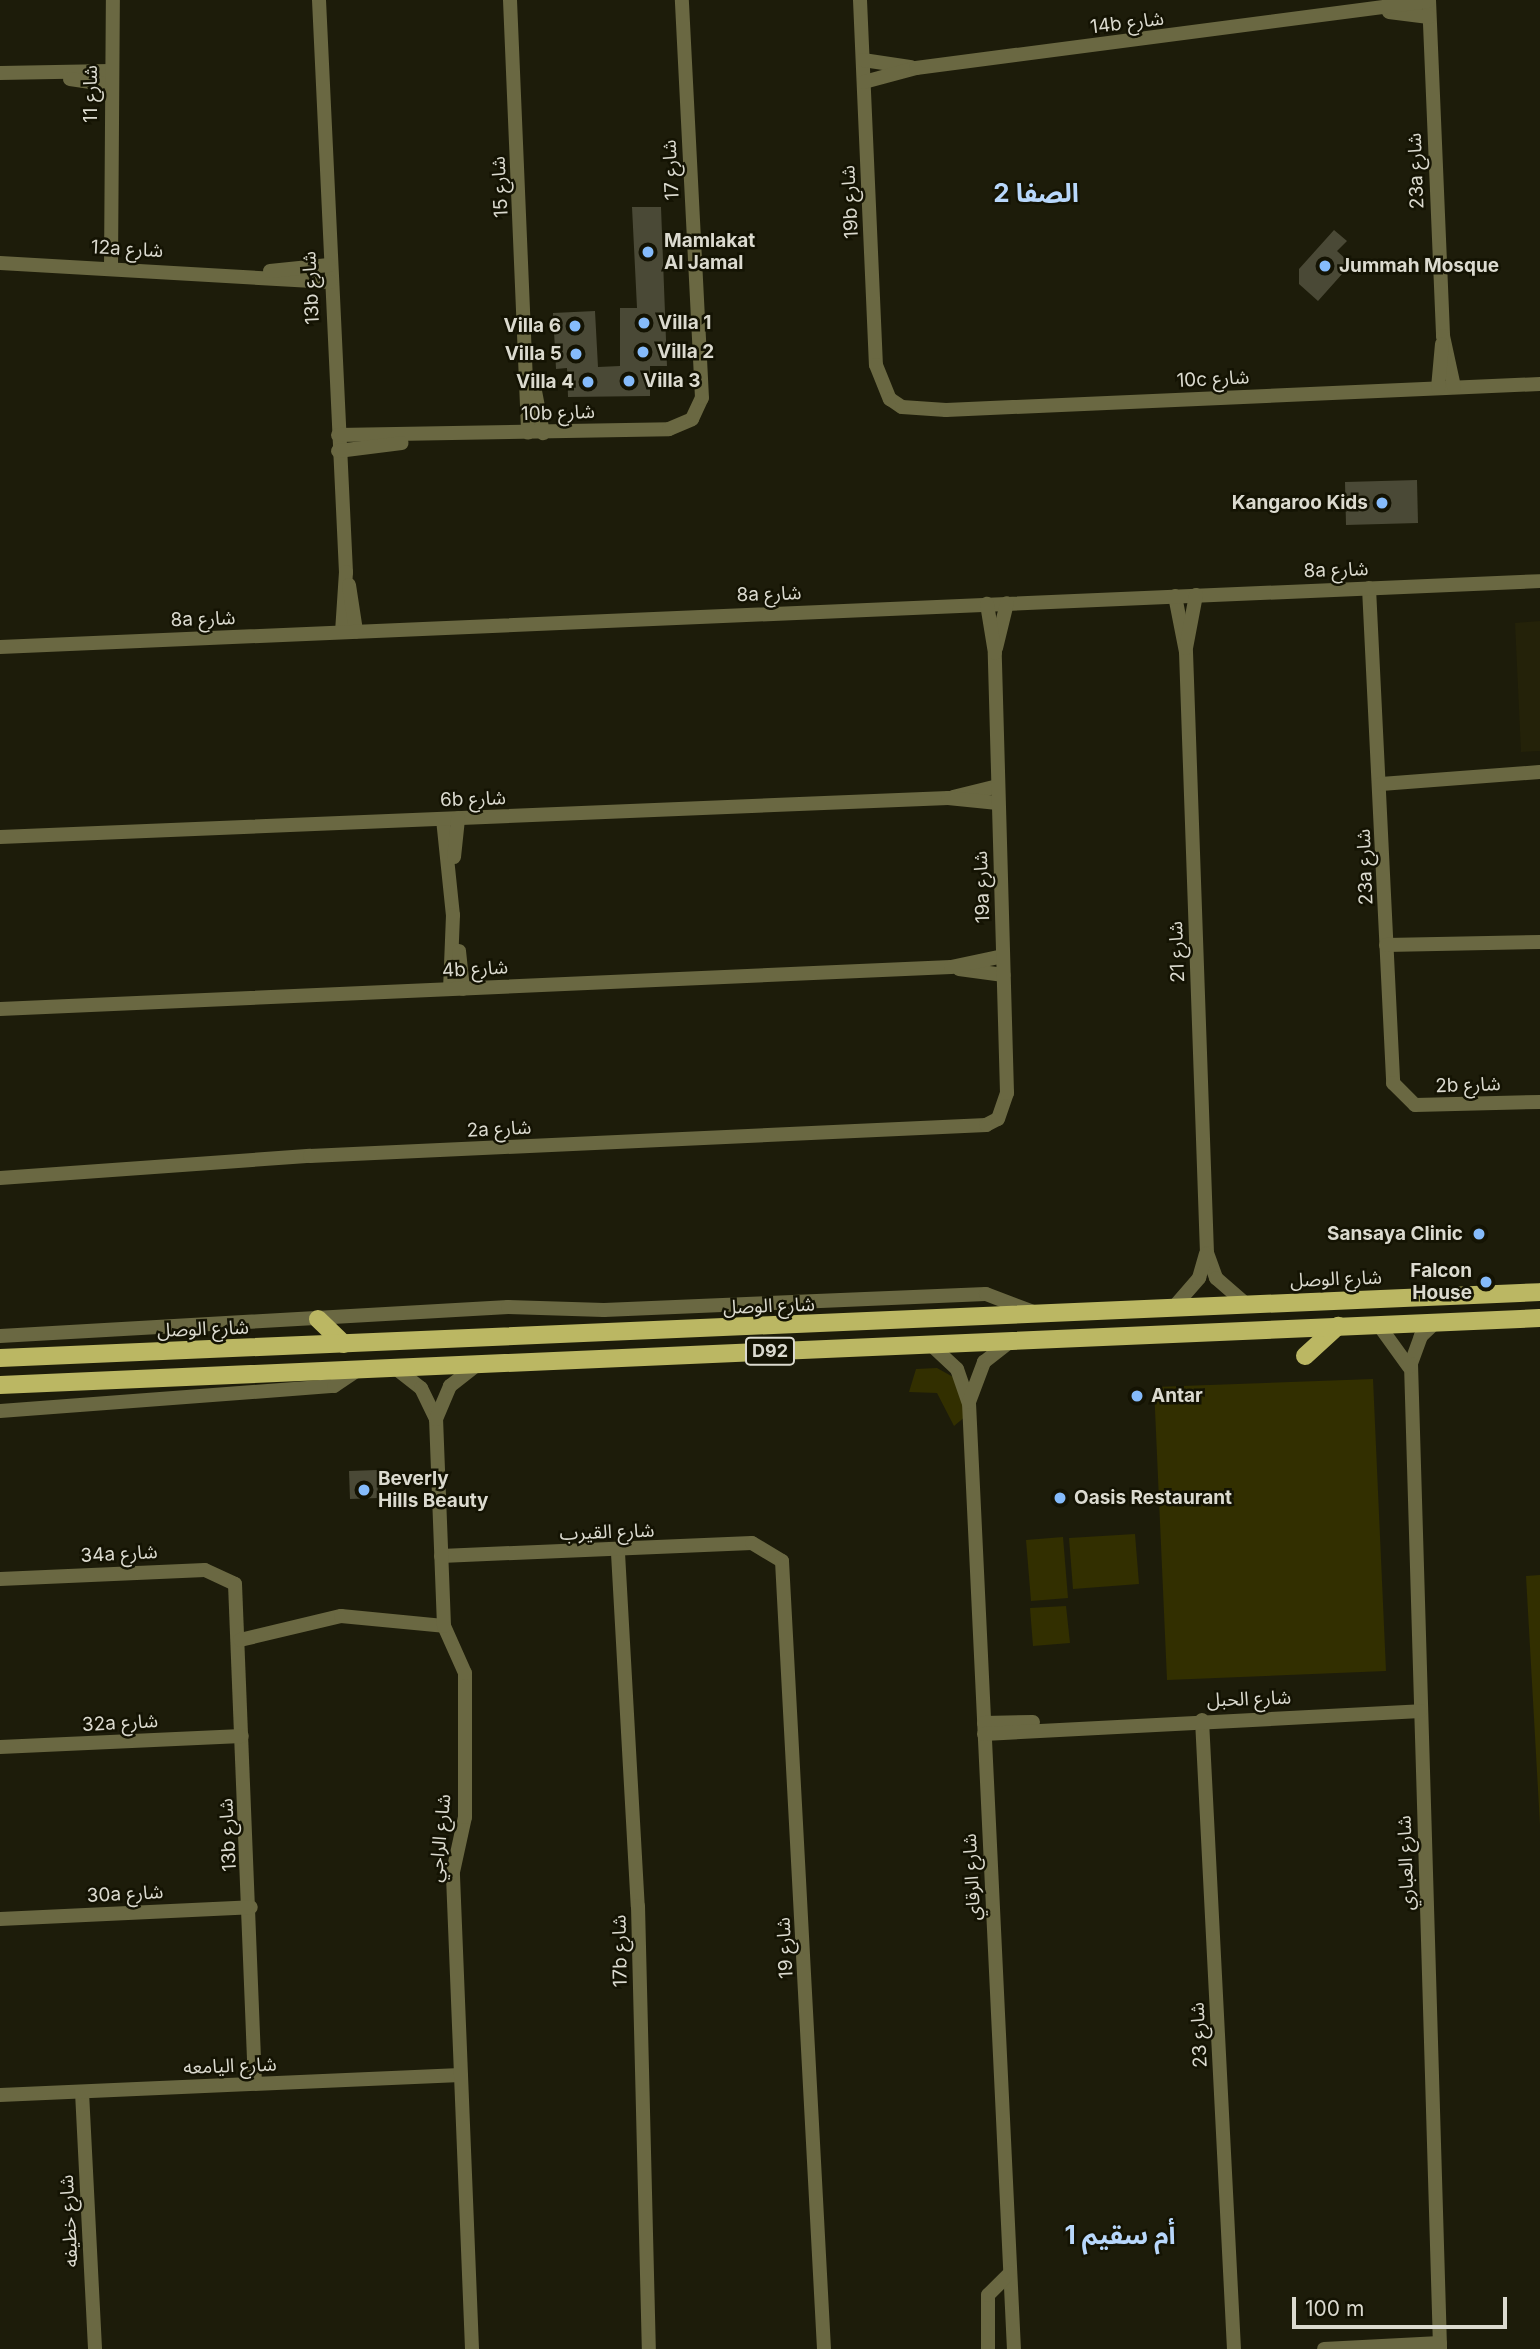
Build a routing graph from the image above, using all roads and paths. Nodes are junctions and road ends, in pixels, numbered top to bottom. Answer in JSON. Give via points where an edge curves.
{"nodes":[{"id":1,"x":113,"y":0,"type":"edge"},
{"id":2,"x":319,"y":0,"type":"edge"},
{"id":3,"x":510,"y":0,"type":"edge"},
{"id":4,"x":682,"y":0,"type":"edge"},
{"id":5,"x":860,"y":0,"type":"edge"},
{"id":6,"x":1429,"y":1,"type":"edge"},
{"id":7,"x":1384,"y":10,"type":"junction"},
{"id":8,"x":1429,"y":17,"type":"junction"},
{"id":9,"x":863,"y":60,"type":"junction"},
{"id":10,"x":916,"y":68,"type":"junction"},
{"id":11,"x":0,"y":73,"type":"edge"},
{"id":12,"x":110,"y":78,"type":"junction"},
{"id":13,"x":864,"y":82,"type":"junction"},
{"id":14,"x":0,"y":263,"type":"edge"},
{"id":15,"x":329,"y":265,"type":"junction"},
{"id":16,"x":106,"y":267,"type":"junction"},
{"id":17,"x":251,"y":275,"type":"junction"},
{"id":18,"x":330,"y":282,"type":"junction"},
{"id":19,"x":1443,"y":340,"type":"junction"},
{"id":20,"x":1540,"y":384,"type":"edge"},
{"id":21,"x":1454,"y":387,"type":"junction"},
{"id":22,"x":1438,"y":388,"type":"junction"},
{"id":23,"x":890,"y":399,"type":"joint"},
{"id":24,"x":692,"y":419,"type":"joint"},
{"id":25,"x":535,"y":433,"type":"junction"},
{"id":26,"x":338,"y":435,"type":"junction"},
{"id":27,"x":424,"y":438,"type":"junction"},
{"id":28,"x":338,"y":451,"type":"junction"},
{"id":29,"x":1540,"y":581,"type":"edge"},
{"id":30,"x":1376,"y":588,"type":"junction"},
{"id":31,"x":1196,"y":595,"type":"junction"},
{"id":32,"x":1175,"y":596,"type":"junction"},
{"id":33,"x":1007,"y":603,"type":"junction"},
{"id":34,"x":987,"y":604,"type":"junction"},
{"id":35,"x":349,"y":632,"type":"junction"},
{"id":36,"x":0,"y":647,"type":"edge"},
{"id":37,"x":1185,"y":649,"type":"junction"},
{"id":38,"x":995,"y":653,"type":"junction"},
{"id":39,"x":1540,"y":772,"type":"edge"},
{"id":40,"x":1381,"y":778,"type":"junction"},
{"id":41,"x":998,"y":786,"type":"junction"},
{"id":42,"x":948,"y":798,"type":"junction"},
{"id":43,"x":998,"y":803,"type":"junction"},
{"id":44,"x":451,"y":819,"type":"junction"},
{"id":45,"x":0,"y":837,"type":"edge"},
{"id":46,"x":1540,"y":942,"type":"edge"},
{"id":47,"x":1386,"y":950,"type":"junction"},
{"id":48,"x":1003,"y":956,"type":"junction"},
{"id":49,"x":951,"y":967,"type":"junction"},
{"id":50,"x":1004,"y":975,"type":"junction"},
{"id":51,"x":456,"y":989,"type":"junction"},
{"id":52,"x":0,"y":1009,"type":"edge"},
{"id":53,"x":1400,"y":1097,"type":"joint"},
{"id":54,"x":1540,"y":1102,"type":"edge"},
{"id":55,"x":998,"y":1118,"type":"joint"},
{"id":56,"x":0,"y":1178,"type":"edge"},
{"id":57,"x":1207,"y":1253,"type":"junction"},
{"id":58,"x":1540,"y":1292,"type":"edge"},
{"id":59,"x":1246,"y":1304,"type":"junction"},
{"id":60,"x":1173,"y":1308,"type":"junction"},
{"id":61,"x":1040,"y":1315,"type":"junction"},
{"id":62,"x":1540,"y":1318,"type":"edge"},
{"id":63,"x":318,"y":1319,"type":"junction"},
{"id":64,"x":1436,"y":1322,"type":"junction"},
{"id":65,"x":1378,"y":1324,"type":"junction"},
{"id":66,"x":1338,"y":1326,"type":"junction"},
{"id":67,"x":0,"y":1336,"type":"edge"},
{"id":68,"x":1011,"y":1341,"type":"junction"},
{"id":69,"x":929,"y":1343,"type":"junction"},
{"id":70,"x":344,"y":1344,"type":"junction"},
{"id":71,"x":1305,"y":1356,"type":"dead end"},
{"id":72,"x":0,"y":1358,"type":"edge"},
{"id":73,"x":478,"y":1364,"type":"junction"},
{"id":74,"x":394,"y":1367,"type":"junction"},
{"id":75,"x":361,"y":1368,"type":"junction"},
{"id":76,"x":1411,"y":1375,"type":"junction"},
{"id":77,"x":0,"y":1385,"type":"edge"},
{"id":78,"x":969,"y":1404,"type":"junction"},
{"id":79,"x":0,"y":1411,"type":"edge"},
{"id":80,"x":436,"y":1419,"type":"junction"},
{"id":81,"x":772,"y":1550,"type":"joint"},
{"id":82,"x":618,"y":1553,"type":"junction"},
{"id":83,"x":441,"y":1556,"type":"junction"},
{"id":84,"x":0,"y":1579,"type":"edge"},
{"id":85,"x":235,"y":1584,"type":"joint"},
{"id":86,"x":444,"y":1626,"type":"junction"},
{"id":87,"x":240,"y":1640,"type":"junction"},
{"id":88,"x":1420,"y":1711,"type":"junction"},
{"id":89,"x":1202,"y":1720,"type":"junction"},
{"id":90,"x":984,"y":1729,"type":"junction"},
{"id":91,"x":242,"y":1736,"type":"junction"},
{"id":92,"x":0,"y":1747,"type":"edge"},
{"id":93,"x":251,"y":1907,"type":"junction"},
{"id":94,"x":0,"y":1919,"type":"edge"},
{"id":95,"x":461,"y":2075,"type":"junction"},
{"id":96,"x":255,"y":2084,"type":"junction"},
{"id":97,"x":82,"y":2092,"type":"junction"},
{"id":98,"x":0,"y":2095,"type":"edge"},
{"id":99,"x":1010,"y":2273,"type":"junction"},
{"id":100,"x":1440,"y":2346,"type":"edge"},
{"id":101,"x":95,"y":2349,"type":"edge"},
{"id":102,"x":472,"y":2349,"type":"edge"},
{"id":103,"x":649,"y":2349,"type":"edge"},
{"id":104,"x":824,"y":2349,"type":"edge"},
{"id":105,"x":988,"y":2349,"type":"edge"},
{"id":106,"x":1014,"y":2349,"type":"edge"},
{"id":107,"x":1234,"y":2349,"type":"edge"},
{"id":108,"x":1324,"y":2349,"type":"edge"}],
"edges":[{"from":1,"to":12,"type":"street","name":"شارع 11"},
{"from":2,"to":15,"type":"street","name":"13b شارع"},
{"from":3,"to":25,"type":"street","name":"شارع 15"},
{"from":4,"to":24,"type":"street","name":"شارع 17","via":[[702,398]]},
{"from":5,"to":9,"type":"street","name":"19b شارع"},
{"from":6,"to":7,"type":"street","name":"14b شارع"},
{"from":6,"to":8,"type":"street","name":"23a شارع"},
{"from":7,"to":8,"type":"street","name":"14b شارع"},
{"from":7,"to":10,"type":"street","name":"14b شارع"},
{"from":8,"to":19,"type":"street","name":"23a شارع"},
{"from":9,"to":10,"type":"street","name":"14b شارع"},
{"from":9,"to":13,"type":"street","name":"19b شارع"},
{"from":10,"to":13,"type":"street","name":"14b شارع"},
{"from":11,"to":12,"type":"street"},
{"from":12,"to":16,"type":"street","name":"شارع 11"},
{"from":13,"to":23,"type":"street","name":"19b شارع","via":[[876,365]]},
{"from":14,"to":16,"type":"street","name":"12a شارع"},
{"from":15,"to":17,"type":"street","name":"12a شارع"},
{"from":15,"to":18,"type":"street","name":"13b شارع"},
{"from":16,"to":17,"type":"street","name":"12a شارع"},
{"from":17,"to":18,"type":"street","name":"12a شارع"},
{"from":18,"to":26,"type":"street","name":"13b شارع"},
{"from":19,"to":21,"type":"street","name":"23a شارع"},
{"from":19,"to":22,"type":"street","name":"23a شارع"},
{"from":20,"to":21,"type":"street","name":"10c شارع"},
{"from":21,"to":22,"type":"street","name":"10c شارع"},
{"from":22,"to":23,"type":"street","name":"10c شارع","via":[[946,410],[914,410]]},
{"from":24,"to":25,"type":"street","name":"10b شارع","via":[[669,429]]},
{"from":25,"to":27,"type":"street","name":"10b شارع"},
{"from":26,"to":27,"type":"street","name":"10b شارع"},
{"from":26,"to":28,"type":"street","name":"13b شارع"},
{"from":27,"to":28,"type":"street","name":"10b شارع"},
{"from":28,"to":35,"type":"street","name":"13b شارع"},
{"from":29,"to":30,"type":"street","name":"8a شارع"},
{"from":30,"to":31,"type":"street","name":"8a شارع"},
{"from":30,"to":40,"type":"street","name":"23a شارع"},
{"from":31,"to":32,"type":"street","name":"8a شارع"},
{"from":31,"to":37,"type":"street","name":"شارع 21"},
{"from":32,"to":33,"type":"street","name":"8a شارع"},
{"from":32,"to":37,"type":"street","name":"شارع 21"},
{"from":33,"to":34,"type":"street","name":"8a شارع"},
{"from":33,"to":38,"type":"street","name":"19a شارع"},
{"from":34,"to":35,"type":"street","name":"8a شارع"},
{"from":34,"to":38,"type":"street","name":"19a شارع"},
{"from":35,"to":36,"type":"street","name":"8a شارع"},
{"from":37,"to":57,"type":"street","name":"شارع 21"},
{"from":38,"to":41,"type":"street","name":"19a شارع"},
{"from":39,"to":40,"type":"street"},
{"from":40,"to":47,"type":"street","name":"23a شارع"},
{"from":41,"to":42,"type":"street","name":"6b شارع"},
{"from":41,"to":43,"type":"street","name":"19a شارع"},
{"from":42,"to":43,"type":"street","name":"6b شارع"},
{"from":42,"to":44,"type":"street","name":"6b شارع"},
{"from":43,"to":48,"type":"street","name":"19a شارع"},
{"from":44,"to":45,"type":"street","name":"6b شارع"},
{"from":44,"to":51,"type":"street"},
{"from":46,"to":47,"type":"street"},
{"from":47,"to":53,"type":"street","name":"23a شارع","via":[[1390,1069]]},
{"from":48,"to":49,"type":"street","name":"4b شارع"},
{"from":48,"to":50,"type":"street","name":"19a شارع"},
{"from":49,"to":50,"type":"street","name":"4b شارع"},
{"from":49,"to":51,"type":"street","name":"4b شارع"},
{"from":50,"to":55,"type":"street","name":"19a شارع","via":[[1007,1093]]},
{"from":51,"to":52,"type":"street","name":"4b شارع"},
{"from":53,"to":54,"type":"street","name":"2b شارع","via":[[1434,1107]]},
{"from":55,"to":56,"type":"street","name":"2a شارع","via":[[975,1127],[324,1156]]},
{"from":57,"to":59,"type":"street","name":"شارع 21","via":[[1216,1278]]},
{"from":57,"to":60,"type":"street","name":"شارع 21","via":[[1199,1278]]},
{"from":58,"to":59,"type":"main road","name":"شارع الوصل","number":"D92"},
{"from":59,"to":60,"type":"main road","name":"شارع الوصل","number":"D92"},
{"from":60,"to":61,"type":"main road","name":"شارع الوصل","number":"D92"},
{"from":61,"to":63,"type":"street","via":[[986,1294],[604,1311],[508,1307]]},
{"from":61,"to":70,"type":"main road","name":"شارع الوصل","number":"D92"},
{"from":62,"to":64,"type":"main road","number":"D92"},
{"from":63,"to":67,"type":"street"},
{"from":63,"to":70,"type":"main road"},
{"from":64,"to":65,"type":"main road","number":"D92"},
{"from":64,"to":76,"type":"street","name":"شارع العباري","via":[[1416,1345]]},
{"from":65,"to":66,"type":"main road","number":"D92"},
{"from":65,"to":76,"type":"street","name":"شارع العباري","via":[[1400,1346]]},
{"from":66,"to":68,"type":"main road","number":"D92"},
{"from":66,"to":71,"type":"main road"},
{"from":68,"to":69,"type":"main road","number":"D92"},
{"from":68,"to":78,"type":"street","name":"شارع الرقاي","via":[[984,1362]]},
{"from":69,"to":73,"type":"main road","number":"D92"},
{"from":69,"to":78,"type":"street","name":"شارع الرقاي","via":[[957,1369]]},
{"from":70,"to":72,"type":"main road","name":"شارع الوصل","number":"D92"},
{"from":73,"to":74,"type":"main road","number":"D92"},
{"from":73,"to":80,"type":"street","name":"شارع الراجي","via":[[450,1386]]},
{"from":74,"to":75,"type":"main road","number":"D92"},
{"from":74,"to":80,"type":"street","name":"شارع الراجي","via":[[421,1388]]},
{"from":75,"to":77,"type":"main road","number":"D92"},
{"from":75,"to":79,"type":"street","via":[[327,1387]]},
{"from":76,"to":88,"type":"street","name":"شارع العباري"},
{"from":78,"to":90,"type":"street","name":"شارع الرقاي"},
{"from":80,"to":83,"type":"street","name":"شارع الراجي"},
{"from":81,"to":82,"type":"street","name":"شارع القيرب","via":[[752,1543]]},
{"from":81,"to":104,"type":"street","name":"شارع 19","via":[[787,1575]]},
{"from":82,"to":83,"type":"street","name":"شارع القيرب"},
{"from":82,"to":103,"type":"street","name":"17b شارع","via":[[638,1906]]},
{"from":83,"to":86,"type":"street","name":"شارع الراجي"},
{"from":84,"to":85,"type":"street","name":"34a شارع","via":[[205,1570]]},
{"from":85,"to":87,"type":"street","name":"13b شارع"},
{"from":86,"to":87,"type":"street","via":[[341,1616]]},
{"from":86,"to":95,"type":"street","name":"شارع الراجي","via":[[465,1673],[465,1817],[453,1872]]},
{"from":87,"to":91,"type":"street","name":"13b شارع"},
{"from":88,"to":89,"type":"street","name":"شارع الحبل"},
{"from":88,"to":100,"type":"street","name":"شارع العباري"},
{"from":89,"to":90,"type":"street","name":"شارع الحبل"},
{"from":89,"to":107,"type":"street","name":"شارع 23"},
{"from":90,"to":99,"type":"street","name":"شارع الرقاي"},
{"from":91,"to":92,"type":"street","name":"32a شارع"},
{"from":91,"to":93,"type":"street","name":"13b شارع"},
{"from":93,"to":94,"type":"street","name":"30a شارع"},
{"from":93,"to":96,"type":"street","name":"13b شارع"},
{"from":95,"to":96,"type":"street","name":"شارع اليامعه"},
{"from":95,"to":102,"type":"street","name":"شارع الراجي"},
{"from":96,"to":97,"type":"street","name":"شارع اليامعه"},
{"from":97,"to":98,"type":"street","name":"شارع اليامعه"},
{"from":97,"to":101,"type":"street","name":"شارع خطيفه"},
{"from":99,"to":105,"type":"street","via":[[988,2295]]},
{"from":99,"to":106,"type":"street","name":"شارع الرقاي"},
{"from":100,"to":108,"type":"street"}]}
